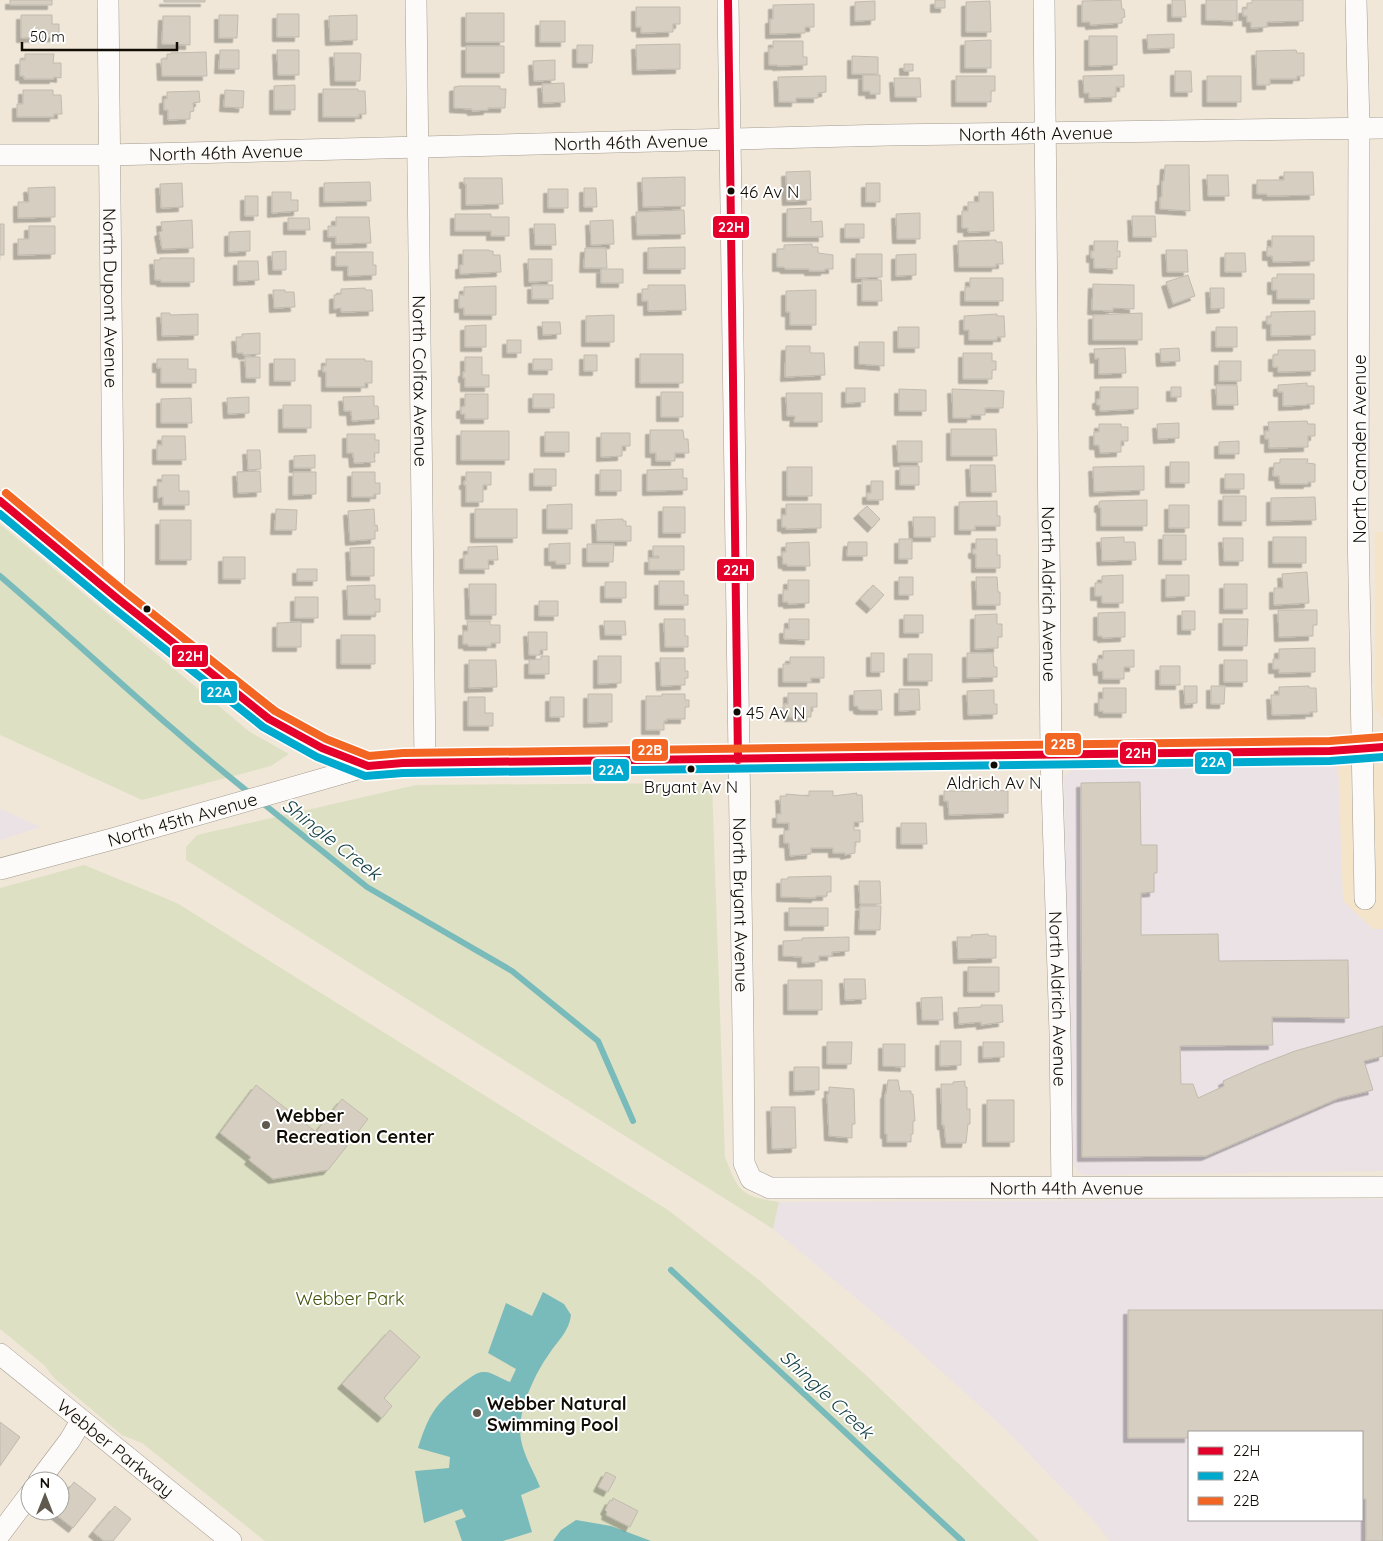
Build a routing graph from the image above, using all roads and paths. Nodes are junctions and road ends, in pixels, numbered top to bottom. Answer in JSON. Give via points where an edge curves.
{"nodes":[{"id":1,"x":108,"y":0,"type":"edge"},
{"id":2,"x":416,"y":0,"type":"edge"},
{"id":3,"x":728,"y":0,"type":"edge"},
{"id":4,"x":1044,"y":0,"type":"edge"},
{"id":5,"x":1356,"y":0,"type":"edge"},
{"id":6,"x":1359,"y":128,"type":"junction"},
{"id":7,"x":1383,"y":128,"type":"edge"},
{"id":8,"x":1046,"y":134,"type":"junction"},
{"id":9,"x":729,"y":139,"type":"junction"},
{"id":10,"x":419,"y":148,"type":"junction"},
{"id":11,"x":0,"y":155,"type":"edge"},
{"id":12,"x":109,"y":155,"type":"junction"},
{"id":13,"x":0,"y":501,"type":"edge"},
{"id":14,"x":114,"y":596,"type":"junction"},
{"id":15,"x":1383,"y":747,"type":"edge"},
{"id":16,"x":1362,"y":750,"type":"junction"},
{"id":17,"x":1052,"y":755,"type":"junction"},
{"id":18,"x":738,"y":760,"type":"junction"},
{"id":19,"x":425,"y":763,"type":"junction"},
{"id":20,"x":368,"y":766,"type":"junction"},
{"id":21,"x":0,"y":869,"type":"edge"},
{"id":22,"x":1365,"y":899,"type":"dead end"},
{"id":23,"x":752,"y":1178,"type":"joint"},
{"id":24,"x":1383,"y":1187,"type":"edge"},
{"id":25,"x":1062,"y":1188,"type":"junction"},
{"id":26,"x":0,"y":1354,"type":"edge"},
{"id":27,"x":81,"y":1421,"type":"junction"},
{"id":28,"x":47,"y":1471,"type":"edge"},
{"id":29,"x":20,"y":1507,"type":"edge"},
{"id":30,"x":0,"y":1534,"type":"edge"},
{"id":31,"x":230,"y":1541,"type":"edge"}],
"edges":[{"from":1,"to":12,"type":"street","name":"North Dupont Avenue"},
{"from":2,"to":10,"type":"street","name":"North Colfax Avenue"},
{"from":3,"to":9,"type":"street","name":"North Bryant Avenue"},
{"from":4,"to":8,"type":"street","name":"North Aldrich Avenue"},
{"from":5,"to":6,"type":"street","name":"North Camden Avenue"},
{"from":6,"to":7,"type":"street","name":"North 46th Avenue"},
{"from":6,"to":8,"type":"street","name":"North 46th Avenue"},
{"from":6,"to":16,"type":"street","name":"North Camden Avenue","via":[[1358,525]]},
{"from":8,"to":9,"type":"street","name":"North 46th Avenue"},
{"from":8,"to":17,"type":"street","name":"North Aldrich Avenue"},
{"from":9,"to":10,"type":"street","name":"North 46th Avenue"},
{"from":9,"to":18,"type":"street","name":"North Bryant Avenue"},
{"from":10,"to":12,"type":"street","name":"North 46th Avenue"},
{"from":10,"to":19,"type":"street","name":"North Colfax Avenue"},
{"from":11,"to":12,"type":"street","name":"North 46th Avenue"},
{"from":12,"to":14,"type":"street","name":"North Dupont Avenue"},
{"from":13,"to":14,"type":"street"},
{"from":14,"to":20,"type":"street","via":[[269,719],[322,748]]},
{"from":15,"to":16,"type":"street","name":"North 45th Avenue"},
{"from":16,"to":17,"type":"street","name":"North 45th Avenue"},
{"from":16,"to":22,"type":"street","name":"North Camden Avenue"},
{"from":17,"to":18,"type":"street","name":"North 45th Avenue"},
{"from":17,"to":25,"type":"street","name":"North Aldrich Avenue"},
{"from":18,"to":19,"type":"street","name":"North 45th Avenue"},
{"from":18,"to":23,"type":"street","name":"North Bryant Avenue","via":[[744,1163]]},
{"from":19,"to":20,"type":"street","name":"North 45th Avenue"},
{"from":20,"to":21,"type":"street","name":"North 45th Avenue"},
{"from":23,"to":25,"type":"street","name":"North 44th Avenue","via":[[770,1188]]},
{"from":24,"to":25,"type":"street","name":"North 44th Avenue"},
{"from":26,"to":27,"type":"street","name":"Webber Parkway"},
{"from":27,"to":28,"type":"street"},
{"from":27,"to":31,"type":"street","name":"Webber Parkway"},
{"from":29,"to":30,"type":"street"}]}
